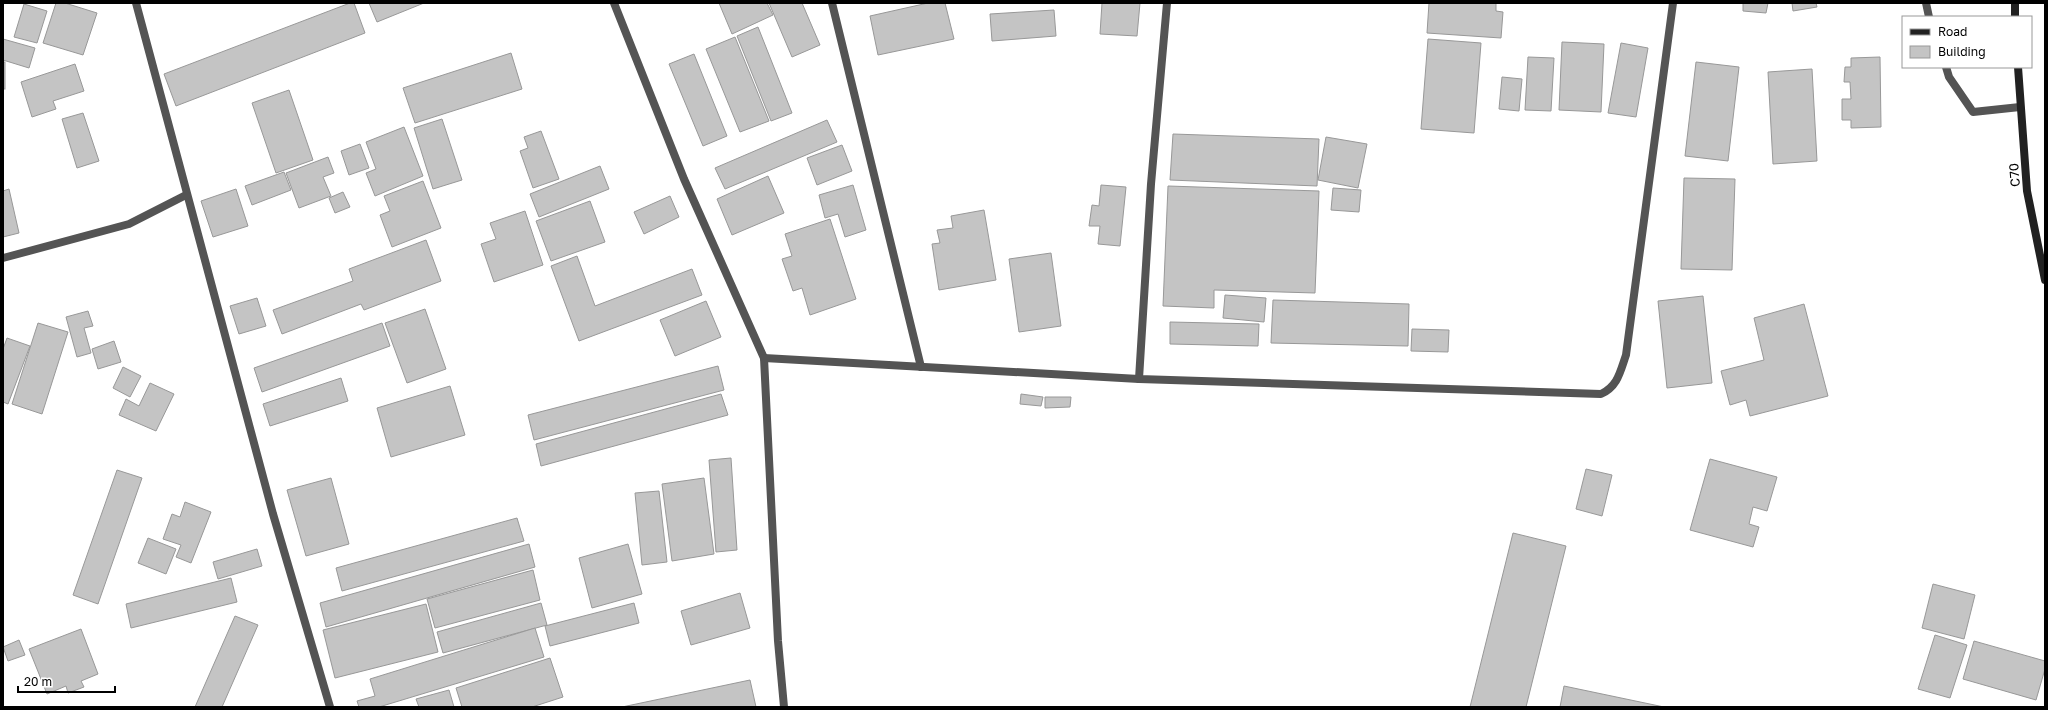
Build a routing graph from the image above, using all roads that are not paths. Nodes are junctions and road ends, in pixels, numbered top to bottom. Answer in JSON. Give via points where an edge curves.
{"nodes":[{"id":1,"x":136,"y":3,"type":"edge"},
{"id":2,"x":614,"y":3,"type":"edge"},
{"id":3,"x":832,"y":3,"type":"edge"},
{"id":4,"x":1167,"y":3,"type":"edge"},
{"id":5,"x":1673,"y":3,"type":"edge"},
{"id":6,"x":1926,"y":3,"type":"edge"},
{"id":7,"x":2015,"y":3,"type":"edge"},
{"id":8,"x":1930,"y":16,"type":"edge"},
{"id":9,"x":2015,"y":16,"type":"edge"},
{"id":10,"x":1946,"y":68,"type":"edge"},
{"id":11,"x":2018,"y":68,"type":"edge"},
{"id":12,"x":2020,"y":107,"type":"junction"},
{"id":13,"x":186,"y":195,"type":"junction"},
{"id":14,"x":3,"y":258,"type":"edge"},
{"id":15,"x":2045,"y":280,"type":"edge"},
{"id":16,"x":764,"y":358,"type":"junction"},
{"id":17,"x":920,"y":367,"type":"junction"},
{"id":18,"x":1140,"y":379,"type":"junction"},
{"id":19,"x":330,"y":707,"type":"edge"},
{"id":20,"x":784,"y":707,"type":"edge"}],
"edges":[{"from":1,"to":13,"type":"street"},
{"from":2,"to":16,"type":"street","via":[[684,179]]},
{"from":3,"to":17,"type":"street"},
{"from":4,"to":18,"type":"street","via":[[1151,184]]},
{"from":5,"to":18,"type":"street","via":[[1626,355],[1617,382],[1610,390],[1601,394],[1584,394]]},
{"from":6,"to":8,"type":"street"},
{"from":7,"to":9,"type":"main road"},
{"from":10,"to":12,"type":"street","via":[[1949,77],[1973,112]]},
{"from":11,"to":12,"type":"main road","name":"C70","number":"C70"},
{"from":12,"to":15,"type":"main road","name":"C70","number":"C70","via":[[2027,191]]},
{"from":13,"to":14,"type":"street","via":[[129,224]]},
{"from":13,"to":19,"type":"street","via":[[273,514]]},
{"from":16,"to":17,"type":"street"},
{"from":16,"to":20,"type":"street","via":[[778,641]]},
{"from":17,"to":18,"type":"street"}]}
